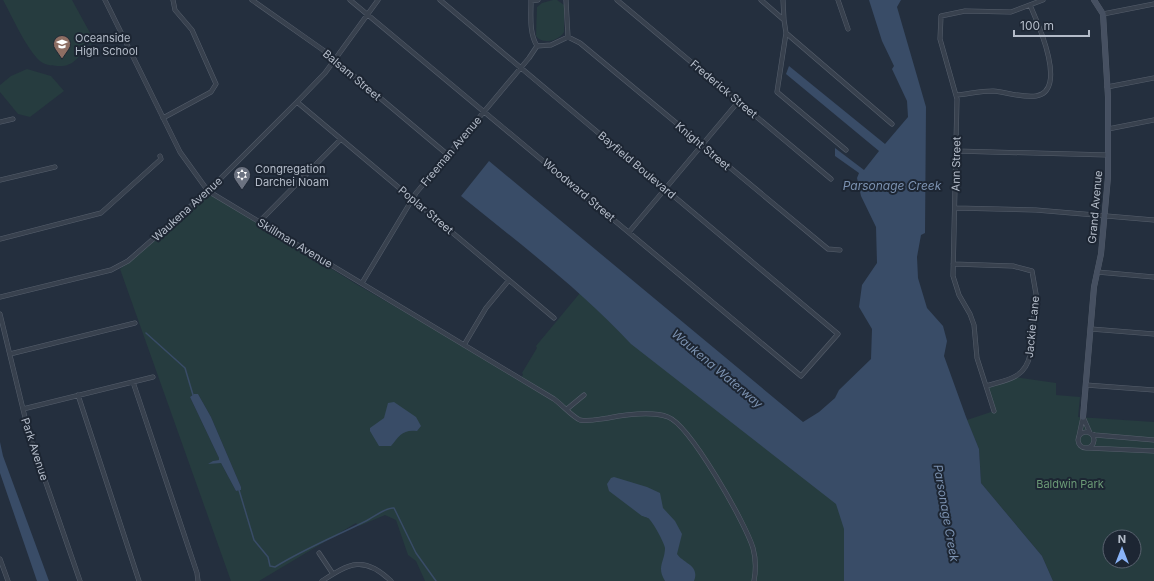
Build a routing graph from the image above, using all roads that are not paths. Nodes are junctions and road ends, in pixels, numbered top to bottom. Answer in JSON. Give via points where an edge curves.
{"nodes":[{"id":1,"x":105,"y":0,"type":"edge"},
{"id":2,"x":173,"y":0,"type":"edge"},
{"id":3,"x":252,"y":0,"type":"edge"},
{"id":4,"x":350,"y":0,"type":"edge"},
{"id":5,"x":378,"y":0,"type":"edge"},
{"id":6,"x":440,"y":0,"type":"edge"},
{"id":7,"x":538,"y":0,"type":"edge"},
{"id":8,"x":566,"y":0,"type":"edge"},
{"id":9,"x":617,"y":0,"type":"edge"},
{"id":10,"x":762,"y":0,"type":"edge"},
{"id":11,"x":783,"y":0,"type":"edge"},
{"id":12,"x":838,"y":0,"type":"edge"},
{"id":13,"x":1043,"y":0,"type":"edge"},
{"id":14,"x":1094,"y":0,"type":"edge"},
{"id":15,"x":530,"y":1,"type":"edge"},
{"id":16,"x":1154,"y":4,"type":"edge"},
{"id":17,"x":1030,"y":5,"type":"junction"},
{"id":18,"x":368,"y":14,"type":"junction"},
{"id":19,"x":1103,"y":14,"type":"junction"},
{"id":20,"x":784,"y":20,"type":"junction"},
{"id":21,"x":848,"y":29,"type":"dead end"},
{"id":22,"x":786,"y":33,"type":"junction"},
{"id":23,"x":568,"y":37,"type":"junction"},
{"id":24,"x":537,"y":46,"type":"junction"},
{"id":25,"x":335,"y":60,"type":"junction"},
{"id":26,"x":522,"y":67,"type":"junction"},
{"id":27,"x":1154,"y":78,"type":"edge"},
{"id":28,"x":1107,"y":87,"type":"junction"},
{"id":29,"x":956,"y":95,"type":"junction"},
{"id":30,"x":297,"y":102,"type":"junction"},
{"id":31,"x":738,"y":102,"type":"junction"},
{"id":32,"x":484,"y":111,"type":"junction"},
{"id":33,"x":163,"y":118,"type":"junction"},
{"id":34,"x":13,"y":119,"type":"dead end"},
{"id":35,"x":1154,"y":120,"type":"edge"},
{"id":36,"x":0,"y":122,"type":"edge"},
{"id":37,"x":892,"y":124,"type":"dead end"},
{"id":38,"x":1108,"y":129,"type":"junction"},
{"id":39,"x":341,"y":139,"type":"junction"},
{"id":40,"x":702,"y":146,"type":"junction"},
{"id":41,"x":846,"y":150,"type":"dead end"},
{"id":42,"x":956,"y":151,"type":"junction"},
{"id":43,"x":1108,"y":154,"type":"junction"},
{"id":44,"x":448,"y":155,"type":"junction"},
{"id":45,"x":160,"y":156,"type":"dead end"},
{"id":46,"x":54,"y":167,"type":"dead end"},
{"id":47,"x":831,"y":179,"type":"dead end"},
{"id":48,"x":0,"y":180,"type":"edge"},
{"id":49,"x":666,"y":189,"type":"junction"},
{"id":50,"x":208,"y":191,"type":"junction"},
{"id":51,"x":412,"y":199,"type":"junction"},
{"id":52,"x":955,"y":208,"type":"junction"},
{"id":53,"x":1104,"y":216,"type":"junction"},
{"id":54,"x":1154,"y":220,"type":"edge"},
{"id":55,"x":259,"y":222,"type":"junction"},
{"id":56,"x":629,"y":232,"type":"junction"},
{"id":57,"x":0,"y":239,"type":"edge"},
{"id":58,"x":840,"y":250,"type":"dead end"},
{"id":59,"x":953,"y":264,"type":"junction"},
{"id":60,"x":1097,"y":272,"type":"junction"},
{"id":61,"x":1154,"y":277,"type":"edge"},
{"id":62,"x":509,"y":280,"type":"junction"},
{"id":63,"x":362,"y":283,"type":"junction"},
{"id":64,"x":0,"y":297,"type":"edge"},
{"id":65,"x":0,"y":314,"type":"edge"},
{"id":66,"x":554,"y":318,"type":"dead end"},
{"id":67,"x":135,"y":323,"type":"dead end"},
{"id":68,"x":1091,"y":329,"type":"junction"},
{"id":69,"x":1154,"y":334,"type":"edge"},
{"id":70,"x":464,"y":345,"type":"junction"},
{"id":71,"x":10,"y":354,"type":"junction"},
{"id":72,"x":806,"y":372,"type":"joint"},
{"id":73,"x":153,"y":377,"type":"dead end"},
{"id":74,"x":133,"y":382,"type":"junction"},
{"id":75,"x":1086,"y":385,"type":"junction"},
{"id":76,"x":986,"y":386,"type":"junction"},
{"id":77,"x":1154,"y":390,"type":"edge"},
{"id":78,"x":78,"y":395,"type":"junction"},
{"id":79,"x":584,"y":395,"type":"dead end"},
{"id":80,"x":23,"y":409,"type":"junction"},
{"id":81,"x":567,"y":409,"type":"junction"},
{"id":82,"x":994,"y":411,"type":"dead end"},
{"id":83,"x":1083,"y":417,"type":"junction"},
{"id":84,"x":1090,"y":433,"type":"junction"},
{"id":85,"x":1078,"y":439,"type":"junction"},
{"id":86,"x":1154,"y":440,"type":"edge"},
{"id":87,"x":1088,"y":448,"type":"junction"},
{"id":88,"x":1154,"y":451,"type":"edge"},
{"id":89,"x":319,"y":553,"type":"dead end"},
{"id":90,"x":0,"y":559,"type":"edge"},
{"id":91,"x":333,"y":574,"type":"junction"},
{"id":92,"x":8,"y":581,"type":"edge"},
{"id":93,"x":80,"y":581,"type":"edge"},
{"id":94,"x":140,"y":581,"type":"edge"},
{"id":95,"x":198,"y":581,"type":"edge"},
{"id":96,"x":322,"y":581,"type":"edge"},
{"id":97,"x":391,"y":581,"type":"edge"},
{"id":98,"x":754,"y":581,"type":"edge"}],
"edges":[{"from":1,"to":33,"type":"street","name":"Skillman Avenue"},
{"from":2,"to":33,"type":"street","via":[[175,10],[192,30],[216,84],[211,92]]},
{"from":3,"to":25,"type":"street","name":"Balsam Street"},
{"from":4,"to":18,"type":"street","name":"Woodward Street"},
{"from":5,"to":18,"type":"street","name":"Waukena Avenue"},
{"from":6,"to":26,"type":"street","name":"Bayfield Boulevard"},
{"from":7,"to":15,"type":"street"},
{"from":8,"to":23,"type":"street"},
{"from":9,"to":31,"type":"street","name":"Frederick Street"},
{"from":10,"to":20,"type":"street"},
{"from":11,"to":20,"type":"street"},
{"from":12,"to":21,"type":"street"},
{"from":13,"to":17,"type":"street","name":"Ann Street"},
{"from":14,"to":19,"type":"street","name":"Grand Avenue"},
{"from":15,"to":24,"type":"street","via":[[532,33]]},
{"from":16,"to":19,"type":"street"},
{"from":17,"to":29,"type":"street","name":"Ann Street","via":[[1010,12],[964,11],[941,16],[940,39]]},
{"from":17,"to":29,"type":"street","via":[[1048,51],[1050,81],[1046,90],[1035,96],[993,92]]},
{"from":18,"to":25,"type":"street","name":"Waukena Avenue"},
{"from":18,"to":32,"type":"street","name":"Woodward Street"},
{"from":19,"to":28,"type":"street","name":"Grand Avenue"},
{"from":20,"to":22,"type":"street"},
{"from":22,"to":37,"type":"street"},
{"from":22,"to":41,"type":"street","via":[[778,92]]},
{"from":23,"to":24,"type":"street","via":[[551,45]]},
{"from":23,"to":40,"type":"street","name":"Knight Street","via":[[580,43]]},
{"from":24,"to":26,"type":"street","name":"Freeman Avenue"},
{"from":25,"to":30,"type":"street","name":"Waukena Avenue"},
{"from":25,"to":44,"type":"street","name":"Balsam Street"},
{"from":26,"to":32,"type":"street","name":"Freeman Avenue"},
{"from":26,"to":49,"type":"street","name":"Bayfield Boulevard"},
{"from":27,"to":28,"type":"street"},
{"from":28,"to":38,"type":"street","name":"Grand Avenue"},
{"from":29,"to":42,"type":"street","name":"Ann Street"},
{"from":30,"to":39,"type":"street","name":"Poplar Street"},
{"from":30,"to":50,"type":"street","name":"Waukena Avenue"},
{"from":31,"to":40,"type":"street"},
{"from":31,"to":47,"type":"street","name":"Frederick Street"},
{"from":32,"to":44,"type":"street","name":"Freeman Avenue"},
{"from":32,"to":56,"type":"street","name":"Woodward Street"},
{"from":33,"to":50,"type":"street","name":"Skillman Avenue","via":[[180,152]]},
{"from":34,"to":36,"type":"street"},
{"from":35,"to":38,"type":"street"},
{"from":38,"to":43,"type":"street","name":"Grand Avenue"},
{"from":39,"to":51,"type":"street","name":"Poplar Street"},
{"from":39,"to":55,"type":"street"},
{"from":40,"to":49,"type":"street"},
{"from":40,"to":58,"type":"street","name":"Knight Street","via":[[828,249]]},
{"from":42,"to":43,"type":"street"},
{"from":42,"to":52,"type":"street","name":"Ann Street"},
{"from":43,"to":53,"type":"street","name":"Grand Avenue"},
{"from":44,"to":51,"type":"street","name":"Freeman Avenue"},
{"from":45,"to":57,"type":"street","via":[[161,159],[101,213]]},
{"from":46,"to":48,"type":"street"},
{"from":49,"to":56,"type":"street"},
{"from":49,"to":72,"type":"street","name":"Bayfield Boulevard","via":[[838,334]]},
{"from":50,"to":55,"type":"street","name":"Skillman Avenue"},
{"from":50,"to":64,"type":"street","name":"Waukena Avenue","via":[[120,267]]},
{"from":51,"to":62,"type":"street","name":"Poplar Street"},
{"from":51,"to":63,"type":"street","name":"Freeman Avenue"},
{"from":52,"to":53,"type":"street","via":[[1036,210]]},
{"from":52,"to":59,"type":"street","name":"Ann Street"},
{"from":53,"to":54,"type":"street"},
{"from":53,"to":60,"type":"street","name":"Grand Avenue"},
{"from":55,"to":63,"type":"street","name":"Skillman Avenue"},
{"from":56,"to":72,"type":"street","name":"Woodward Street","via":[[801,376]]},
{"from":59,"to":76,"type":"street","name":"Ann Street","via":[[954,283],[974,325],[977,358]]},
{"from":59,"to":76,"type":"street","name":"Jackie Lane","via":[[1013,266],[1032,271],[1036,294],[1028,365],[1023,372],[1014,377]]},
{"from":60,"to":61,"type":"street"},
{"from":60,"to":68,"type":"street","name":"Grand Avenue"},
{"from":62,"to":66,"type":"street","name":"Poplar Street"},
{"from":62,"to":70,"type":"street","via":[[486,308]]},
{"from":63,"to":70,"type":"street","name":"Skillman Avenue"},
{"from":65,"to":71,"type":"street","name":"Park Avenue"},
{"from":67,"to":71,"type":"street"},
{"from":68,"to":69,"type":"street"},
{"from":68,"to":75,"type":"street","name":"Grand Avenue"},
{"from":70,"to":81,"type":"street","name":"Skillman Avenue"},
{"from":71,"to":80,"type":"street","name":"Park Avenue"},
{"from":73,"to":74,"type":"street"},
{"from":74,"to":78,"type":"street"},
{"from":74,"to":95,"type":"street"},
{"from":75,"to":77,"type":"street"},
{"from":75,"to":83,"type":"street","name":"Grand Avenue"},
{"from":76,"to":82,"type":"street","name":"Ann Street"},
{"from":78,"to":80,"type":"street"},
{"from":78,"to":94,"type":"street"},
{"from":79,"to":81,"type":"street"},
{"from":80,"to":93,"type":"street","name":"Park Avenue"},
{"from":81,"to":98,"type":"street","name":"Skillman Avenue","via":[[579,420],[661,415],[674,420],[682,427],[746,530],[755,561]]},
{"from":83,"to":84,"type":"street","name":"Grand Avenue"},
{"from":83,"to":85,"type":"street","name":"Grand Avenue"},
{"from":84,"to":85,"type":"street","via":[[1082,433]]},
{"from":84,"to":86,"type":"street"},
{"from":84,"to":87,"type":"street","via":[[1094,442]]},
{"from":85,"to":87,"type":"street","via":[[1080,446]]},
{"from":87,"to":88,"type":"street"},
{"from":89,"to":91,"type":"street"},
{"from":90,"to":92,"type":"street"},
{"from":91,"to":96,"type":"street"},
{"from":91,"to":97,"type":"street","via":[[351,564],[364,564]]}]}
